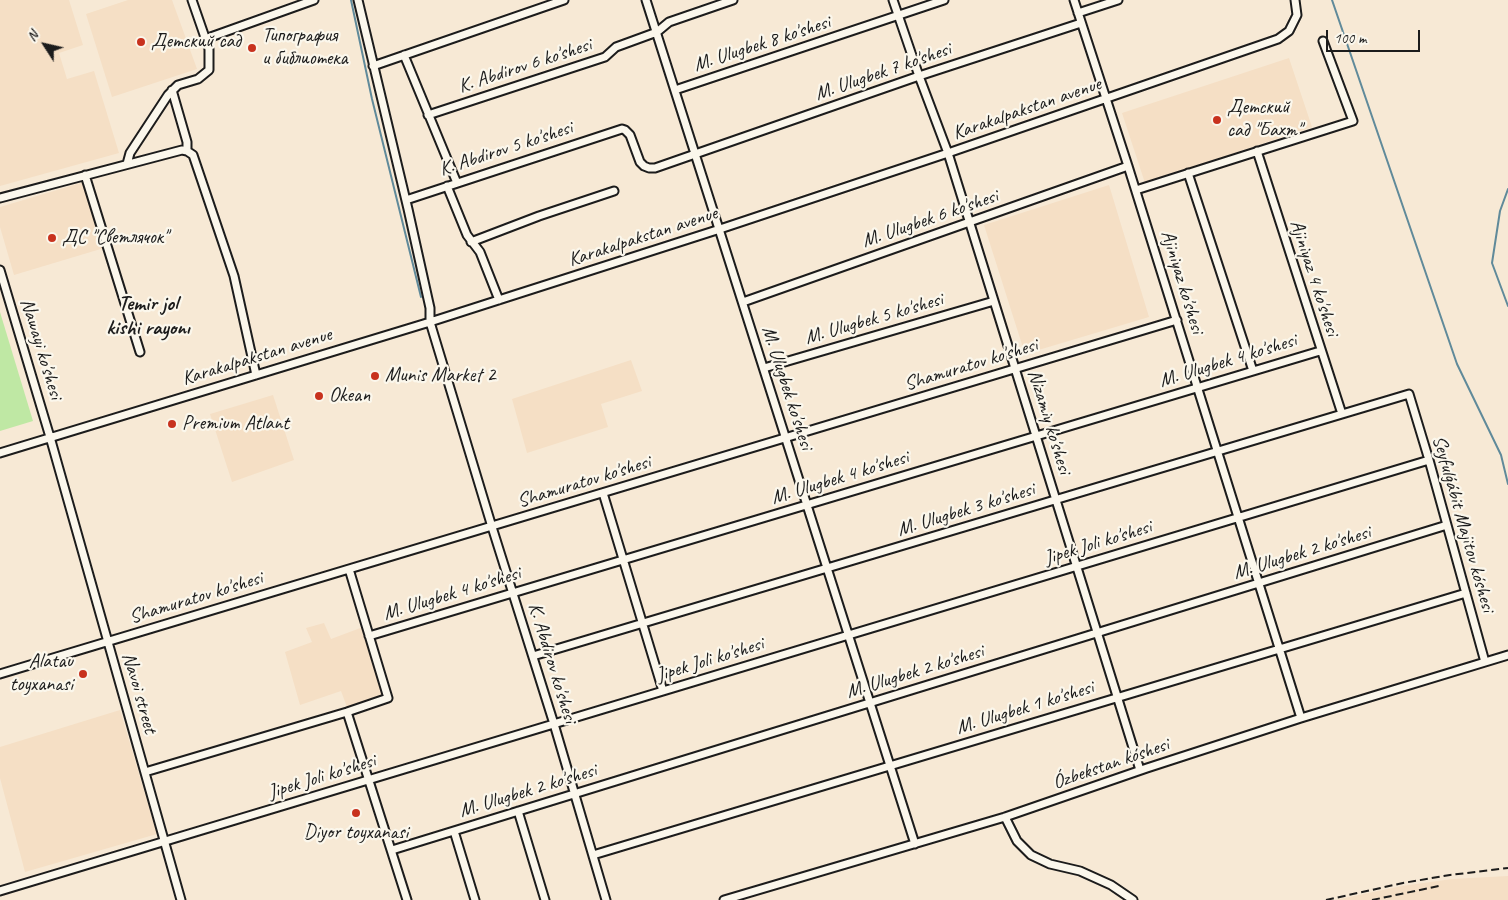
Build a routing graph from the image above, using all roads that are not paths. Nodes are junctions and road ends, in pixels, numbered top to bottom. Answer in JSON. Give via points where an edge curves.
{"nodes":[{"id":1,"x":192,"y":0,"type":"edge"},
{"id":2,"x":314,"y":0,"type":"edge"},
{"id":3,"x":358,"y":0,"type":"edge"},
{"id":4,"x":564,"y":0,"type":"edge"},
{"id":5,"x":646,"y":0,"type":"edge"},
{"id":6,"x":733,"y":0,"type":"edge"},
{"id":7,"x":893,"y":0,"type":"edge"},
{"id":8,"x":944,"y":0,"type":"edge"},
{"id":9,"x":1074,"y":0,"type":"edge"},
{"id":10,"x":1118,"y":0,"type":"edge"},
{"id":11,"x":1295,"y":0,"type":"edge"},
{"id":12,"x":1078,"y":13,"type":"junction"},
{"id":13,"x":899,"y":16,"type":"junction"},
{"id":14,"x":1081,"y":23,"type":"junction"},
{"id":15,"x":657,"y":32,"type":"junction"},
{"id":16,"x":206,"y":39,"type":"junction"},
{"id":17,"x":1323,"y":41,"type":"dead end"},
{"id":18,"x":404,"y":55,"type":"junction"},
{"id":19,"x":373,"y":66,"type":"junction"},
{"id":20,"x":919,"y":76,"type":"junction"},
{"id":21,"x":172,"y":90,"type":"junction"},
{"id":22,"x":675,"y":90,"type":"junction"},
{"id":23,"x":1106,"y":99,"type":"junction"},
{"id":24,"x":428,"y":115,"type":"junction"},
{"id":25,"x":616,"y":130,"type":"joint"},
{"id":26,"x":186,"y":151,"type":"junction"},
{"id":27,"x":1257,"y":151,"type":"junction"},
{"id":28,"x":948,"y":153,"type":"junction"},
{"id":29,"x":696,"y":154,"type":"junction"},
{"id":30,"x":127,"y":164,"type":"junction"},
{"id":31,"x":1128,"y":166,"type":"junction"},
{"id":32,"x":1188,"y":173,"type":"junction"},
{"id":33,"x":85,"y":176,"type":"junction"},
{"id":34,"x":456,"y":183,"type":"junction"},
{"id":35,"x":447,"y":186,"type":"junction"},
{"id":36,"x":1136,"y":190,"type":"junction"},
{"id":37,"x":614,"y":191,"type":"dead end"},
{"id":38,"x":0,"y":198,"type":"edge"},
{"id":39,"x":406,"y":200,"type":"junction"},
{"id":40,"x":969,"y":222,"type":"junction"},
{"id":41,"x":720,"y":229,"type":"junction"},
{"id":42,"x":472,"y":242,"type":"junction"},
{"id":43,"x":0,"y":270,"type":"edge"},
{"id":44,"x":499,"y":300,"type":"junction"},
{"id":45,"x":994,"y":301,"type":"junction"},
{"id":46,"x":742,"y":302,"type":"junction"},
{"id":47,"x":1177,"y":320,"type":"junction"},
{"id":48,"x":430,"y":322,"type":"junction"},
{"id":49,"x":1320,"y":350,"type":"junction"},
{"id":50,"x":140,"y":352,"type":"dead end"},
{"id":51,"x":764,"y":368,"type":"junction"},
{"id":52,"x":1015,"y":369,"type":"junction"},
{"id":53,"x":1253,"y":371,"type":"junction"},
{"id":54,"x":256,"y":375,"type":"junction"},
{"id":55,"x":1198,"y":387,"type":"junction"},
{"id":56,"x":1409,"y":394,"type":"joint"},
{"id":57,"x":1342,"y":414,"type":"junction"},
{"id":58,"x":1036,"y":436,"type":"junction"},
{"id":59,"x":50,"y":437,"type":"junction"},
{"id":60,"x":786,"y":438,"type":"junction"},
{"id":61,"x":1218,"y":451,"type":"junction"},
{"id":62,"x":0,"y":453,"type":"edge"},
{"id":63,"x":1429,"y":460,"type":"junction"},
{"id":64,"x":603,"y":493,"type":"junction"},
{"id":65,"x":1056,"y":500,"type":"junction"},
{"id":66,"x":807,"y":504,"type":"junction"},
{"id":67,"x":1238,"y":518,"type":"junction"},
{"id":68,"x":1447,"y":525,"type":"junction"},
{"id":69,"x":492,"y":526,"type":"junction"},
{"id":70,"x":624,"y":560,"type":"junction"},
{"id":71,"x":1077,"y":566,"type":"junction"},
{"id":72,"x":827,"y":568,"type":"junction"},
{"id":73,"x":349,"y":569,"type":"junction"},
{"id":74,"x":1259,"y":583,"type":"junction"},
{"id":75,"x":513,"y":593,"type":"junction"},
{"id":76,"x":1466,"y":593,"type":"junction"},
{"id":77,"x":643,"y":624,"type":"junction"},
{"id":78,"x":1097,"y":633,"type":"junction"},
{"id":79,"x":849,"y":635,"type":"junction"},
{"id":80,"x":369,"y":636,"type":"junction"},
{"id":81,"x":108,"y":642,"type":"junction"},
{"id":82,"x":1279,"y":649,"type":"junction"},
{"id":83,"x":1508,"y":655,"type":"edge"},
{"id":84,"x":533,"y":656,"type":"junction"},
{"id":85,"x":1485,"y":662,"type":"junction"},
{"id":86,"x":0,"y":674,"type":"edge"},
{"id":87,"x":663,"y":691,"type":"junction"},
{"id":88,"x":1118,"y":697,"type":"junction"},
{"id":89,"x":870,"y":703,"type":"junction"},
{"id":90,"x":347,"y":712,"type":"junction"},
{"id":91,"x":1301,"y":718,"type":"junction"},
{"id":92,"x":554,"y":724,"type":"junction"},
{"id":93,"x":890,"y":766,"type":"junction"},
{"id":94,"x":1140,"y":770,"type":"junction"},
{"id":95,"x":145,"y":772,"type":"junction"},
{"id":96,"x":369,"y":780,"type":"junction"},
{"id":97,"x":575,"y":794,"type":"junction"},
{"id":98,"x":518,"y":811,"type":"junction"},
{"id":99,"x":1005,"y":817,"type":"junction"},
{"id":100,"x":454,"y":831,"type":"junction"},
{"id":101,"x":165,"y":841,"type":"junction"},
{"id":102,"x":915,"y":844,"type":"junction"},
{"id":103,"x":392,"y":850,"type":"junction"},
{"id":104,"x":593,"y":855,"type":"junction"},
{"id":105,"x":0,"y":891,"type":"edge"},
{"id":106,"x":181,"y":900,"type":"edge"},
{"id":107,"x":407,"y":900,"type":"edge"},
{"id":108,"x":474,"y":900,"type":"edge"},
{"id":109,"x":545,"y":900,"type":"edge"},
{"id":110,"x":606,"y":900,"type":"edge"},
{"id":111,"x":724,"y":900,"type":"edge"},
{"id":112,"x":1133,"y":900,"type":"edge"}],
"edges":[{"from":1,"to":16,"type":"street"},
{"from":2,"to":16,"type":"street"},
{"from":3,"to":19,"type":"street","name":"K. Abdirov ko'shesi"},
{"from":4,"to":18,"type":"street"},
{"from":5,"to":15,"type":"street","name":"M. Ulugbek ko'shesi"},
{"from":6,"to":15,"type":"street","name":"K. Abdirov 6 ko'shesi","via":[[670,22]]},
{"from":7,"to":13,"type":"street","name":"Nizamiy ko'shesi"},
{"from":8,"to":13,"type":"street","name":"M. Ulugbek 8 ko'shesi"},
{"from":9,"to":12,"type":"street","name":"Ajiniyaz ko'shesi"},
{"from":10,"to":12,"type":"street"},
{"from":11,"to":23,"type":"street","name":"Karakalpakstan avenue","via":[[1297,15],[1288,31],[1278,39]]},
{"from":12,"to":14,"type":"street","name":"Ajiniyaz ko'shesi"},
{"from":13,"to":20,"type":"street","name":"Nizamiy ko'shesi"},
{"from":13,"to":22,"type":"street","name":"M. Ulugbek 8 ko'shesi"},
{"from":14,"to":20,"type":"street","name":"M. Ulugbek 7 ko'shesi"},
{"from":14,"to":23,"type":"street","name":"Ajiniyaz ko'shesi"},
{"from":15,"to":22,"type":"street","name":"M. Ulugbek ko'shesi"},
{"from":15,"to":24,"type":"street","name":"K. Abdirov 6 ko'shesi","via":[[616,47],[605,57]]},
{"from":16,"to":21,"type":"street","via":[[209,70],[198,79]]},
{"from":17,"to":27,"type":"street","via":[[1353,121]]},
{"from":18,"to":19,"type":"street"},
{"from":18,"to":24,"type":"street"},
{"from":19,"to":39,"type":"street","name":"K. Abdirov ko'shesi"},
{"from":20,"to":28,"type":"street","name":"Nizamiy ko'shesi"},
{"from":20,"to":29,"type":"street","name":"M. Ulugbek 7 ko'shesi"},
{"from":21,"to":26,"type":"street","via":[[187,142]]},
{"from":21,"to":30,"type":"street","via":[[130,153]]},
{"from":22,"to":29,"type":"street","name":"M. Ulugbek ko'shesi"},
{"from":23,"to":28,"type":"street","name":"Karakalpakstan avenue"},
{"from":23,"to":31,"type":"street","name":"Ajiniyaz ko'shesi"},
{"from":24,"to":34,"type":"street"},
{"from":25,"to":29,"type":"street","name":"M. Ulugbek 7 ko'shesi","via":[[628,133],[640,162],[649,168]]},
{"from":25,"to":34,"type":"street","name":"K. Abdirov 5 ko'shesi"},
{"from":26,"to":30,"type":"street"},
{"from":26,"to":54,"type":"street","via":[[193,155],[234,276]]},
{"from":27,"to":32,"type":"street"},
{"from":27,"to":49,"type":"street","name":"Ajiniyaz 4 ko'shesi"},
{"from":28,"to":40,"type":"street","name":"Nizamiy ko'shesi"},
{"from":28,"to":41,"type":"street","name":"Karakalpakstan avenue"},
{"from":29,"to":41,"type":"street","name":"M. Ulugbek ko'shesi"},
{"from":30,"to":33,"type":"street"},
{"from":31,"to":36,"type":"street","name":"Ajiniyaz ko'shesi"},
{"from":31,"to":40,"type":"street","name":"M. Ulugbek 6 ko'shesi"},
{"from":32,"to":36,"type":"street"},
{"from":32,"to":53,"type":"street","name":"Ajiniyaz ko'shesi"},
{"from":33,"to":38,"type":"street"},
{"from":33,"to":50,"type":"street"},
{"from":34,"to":35,"type":"street","name":"K. Abdirov 5 ko'shesi"},
{"from":35,"to":39,"type":"street","name":"K. Abdirov 5 ko'shesi"},
{"from":35,"to":42,"type":"street"},
{"from":36,"to":47,"type":"street","name":"Ajiniyaz ko'shesi"},
{"from":37,"to":42,"type":"street"},
{"from":39,"to":48,"type":"street","name":"K. Abdirov ko'shesi","via":[[430,308]]},
{"from":40,"to":45,"type":"street","name":"Nizamiy ko'shesi"},
{"from":40,"to":46,"type":"street","name":"M. Ulugbek 6 ko'shesi"},
{"from":41,"to":44,"type":"street","name":"Karakalpakstan avenue"},
{"from":41,"to":46,"type":"street","name":"M. Ulugbek ko'shesi"},
{"from":42,"to":44,"type":"street","via":[[480,252]]},
{"from":43,"to":59,"type":"street","name":"Nawayi ko'shesi"},
{"from":44,"to":48,"type":"street","name":"Karakalpakstan avenue"},
{"from":45,"to":51,"type":"street","name":"M. Ulugbek 5 ko'shesi"},
{"from":45,"to":52,"type":"street","name":"Nizamiy ko'shesi"},
{"from":46,"to":51,"type":"street","name":"M. Ulugbek ko'shesi"},
{"from":47,"to":52,"type":"street","name":"Shamuratov ko'shesi"},
{"from":47,"to":55,"type":"street","name":"Ajiniyaz ko'shesi"},
{"from":48,"to":54,"type":"street","name":"Karakalpakstan avenue"},
{"from":48,"to":69,"type":"street","name":"K. Abdirov ko'shesi"},
{"from":49,"to":53,"type":"street","name":"M. Ulugbek 4 ko'shesi"},
{"from":49,"to":57,"type":"street","name":"Ajiniyaz 4 ko'shesi"},
{"from":51,"to":60,"type":"street","name":"M. Ulugbek ko'shesi"},
{"from":52,"to":58,"type":"street","name":"Nizamiy ko'shesi"},
{"from":52,"to":60,"type":"street","name":"Shamuratov ko'shesi"},
{"from":53,"to":55,"type":"street","name":"M. Ulugbek 4 ko'shesi"},
{"from":54,"to":59,"type":"street","name":"Karakalpakstan avenue"},
{"from":55,"to":58,"type":"street","name":"M. Ulugbek 4 ko'shesi"},
{"from":55,"to":61,"type":"street","name":"Ajiniyaz ko'shesi"},
{"from":56,"to":57,"type":"street","name":"M. Ulugbek 3 ko'shesi"},
{"from":56,"to":63,"type":"street","name":"Seyfulǵábit Majitov kóshesi"},
{"from":57,"to":61,"type":"street","name":"M. Ulugbek 3 ko'shesi"},
{"from":58,"to":65,"type":"street","name":"Nizamiy ko'shesi"},
{"from":58,"to":66,"type":"street","name":"M. Ulugbek 4 ko'shesi"},
{"from":59,"to":62,"type":"street","name":"Karakalpakstan avenue"},
{"from":59,"to":81,"type":"street","name":"Navoi street"},
{"from":60,"to":64,"type":"street","name":"Shamuratov ko'shesi"},
{"from":60,"to":66,"type":"street","name":"M. Ulugbek ko'shesi"},
{"from":61,"to":65,"type":"street","name":"M. Ulugbek 3 ko'shesi"},
{"from":61,"to":67,"type":"street","name":"Ajiniyaz ko'shesi"},
{"from":63,"to":67,"type":"street","name":"Jipek Joli ko'shesi"},
{"from":63,"to":68,"type":"street","name":"Seyfulǵábit Majitov kóshesi"},
{"from":64,"to":69,"type":"street","name":"Shamuratov ko'shesi"},
{"from":64,"to":70,"type":"street"},
{"from":65,"to":71,"type":"street","name":"Nizamiy ko'shesi"},
{"from":65,"to":72,"type":"street","name":"M. Ulugbek 3 ko'shesi"},
{"from":66,"to":70,"type":"street","name":"M. Ulugbek 4 ko'shesi"},
{"from":66,"to":72,"type":"street","name":"M. Ulugbek ko'shesi"},
{"from":67,"to":71,"type":"street","name":"Jipek Joli ko'shesi"},
{"from":67,"to":74,"type":"street","name":"Ajiniyaz ko'shesi"},
{"from":68,"to":74,"type":"street","name":"M. Ulugbek 2 ko'shesi"},
{"from":68,"to":76,"type":"street","name":"Seyfulǵábit Majitov kóshesi"},
{"from":69,"to":73,"type":"street","name":"Shamuratov ko'shesi"},
{"from":69,"to":75,"type":"street","name":"K. Abdirov ko'shesi"},
{"from":70,"to":75,"type":"street","name":"M. Ulugbek 4 ko'shesi"},
{"from":70,"to":77,"type":"street"},
{"from":71,"to":78,"type":"street","name":"Nizamiy ko'shesi"},
{"from":71,"to":79,"type":"street","name":"Jipek Joli ko'shesi"},
{"from":72,"to":77,"type":"street","name":"M. Ulugbek 3 ko'shesi"},
{"from":72,"to":79,"type":"street","name":"M. Ulugbek ko'shesi"},
{"from":73,"to":80,"type":"street"},
{"from":73,"to":81,"type":"street","name":"Shamuratov ko'shesi"},
{"from":74,"to":78,"type":"street","name":"M. Ulugbek 2 ko'shesi"},
{"from":74,"to":82,"type":"street","name":"Ajiniyaz ko'shesi"},
{"from":75,"to":80,"type":"street","name":"M. Ulugbek 4 ko'shesi"},
{"from":75,"to":84,"type":"street","name":"K. Abdirov ko'shesi"},
{"from":76,"to":82,"type":"street","name":"M. Ulugbek 1 ko'shesi"},
{"from":76,"to":85,"type":"street","name":"Seyfulǵábit Majitov kóshesi"},
{"from":77,"to":84,"type":"street","name":"M. Ulugbek 3 ko'shesi"},
{"from":77,"to":87,"type":"street"},
{"from":78,"to":88,"type":"street","name":"Nizamiy ko'shesi"},
{"from":78,"to":89,"type":"street","name":"M. Ulugbek 2 ko'shesi"},
{"from":79,"to":87,"type":"street","name":"Jipek Joli ko'shesi"},
{"from":79,"to":89,"type":"street","name":"M. Ulugbek ko'shesi"},
{"from":80,"to":90,"type":"street","via":[[388,698]]},
{"from":81,"to":86,"type":"street","name":"Shamuratov ko'shesi"},
{"from":81,"to":95,"type":"street","name":"Navoi street"},
{"from":82,"to":88,"type":"street","name":"M. Ulugbek 1 ko'shesi"},
{"from":82,"to":91,"type":"street","name":"Ajiniyaz ko'shesi"},
{"from":83,"to":85,"type":"street","name":"Ózbekstan kóshesi"},
{"from":84,"to":92,"type":"street","name":"K. Abdirov ko'shesi"},
{"from":85,"to":91,"type":"street","name":"Ózbekstan kóshesi"},
{"from":87,"to":92,"type":"street","name":"Jipek Joli ko'shesi"},
{"from":88,"to":93,"type":"street","name":"M. Ulugbek 1 ko'shesi"},
{"from":88,"to":94,"type":"street","name":"Nizamiy ko'shesi"},
{"from":89,"to":93,"type":"street","name":"M. Ulugbek ko'shesi"},
{"from":89,"to":97,"type":"street","name":"M. Ulugbek 2 ko'shesi"},
{"from":90,"to":95,"type":"street"},
{"from":90,"to":96,"type":"street"},
{"from":91,"to":94,"type":"street","name":"Ózbekstan kóshesi"},
{"from":92,"to":96,"type":"street","name":"Jipek Joli ko'shesi"},
{"from":92,"to":97,"type":"street","name":"K. Abdirov ko'shesi"},
{"from":93,"to":102,"type":"street","name":"M. Ulugbek ko'shesi"},
{"from":93,"to":104,"type":"street","name":"M. Ulugbek 1 ko'shesi"},
{"from":94,"to":99,"type":"street","name":"Ózbekstan kóshesi"},
{"from":95,"to":101,"type":"street","name":"Navoi street"},
{"from":96,"to":101,"type":"street","name":"Jipek Joli ko'shesi"},
{"from":96,"to":103,"type":"street"},
{"from":97,"to":98,"type":"street","name":"M. Ulugbek 2 ko'shesi"},
{"from":97,"to":104,"type":"street","name":"K. Abdirov ko'shesi"},
{"from":98,"to":100,"type":"street","name":"M. Ulugbek 2 ko'shesi"},
{"from":98,"to":109,"type":"street"},
{"from":99,"to":102,"type":"street","name":"Ózbekstan kóshesi"},
{"from":99,"to":112,"type":"street","via":[[1017,841],[1031,855],[1111,884]]},
{"from":100,"to":103,"type":"street","name":"M. Ulugbek 2 ko'shesi"},
{"from":100,"to":108,"type":"street"},
{"from":101,"to":105,"type":"street","name":"Jipek Joli ko'shesi"},
{"from":101,"to":106,"type":"street","name":"Navoi street"},
{"from":102,"to":111,"type":"street","name":"Ózbekstan kóshesi"},
{"from":103,"to":107,"type":"street"},
{"from":104,"to":110,"type":"street","name":"K. Abdirov ko'shesi"}]}
